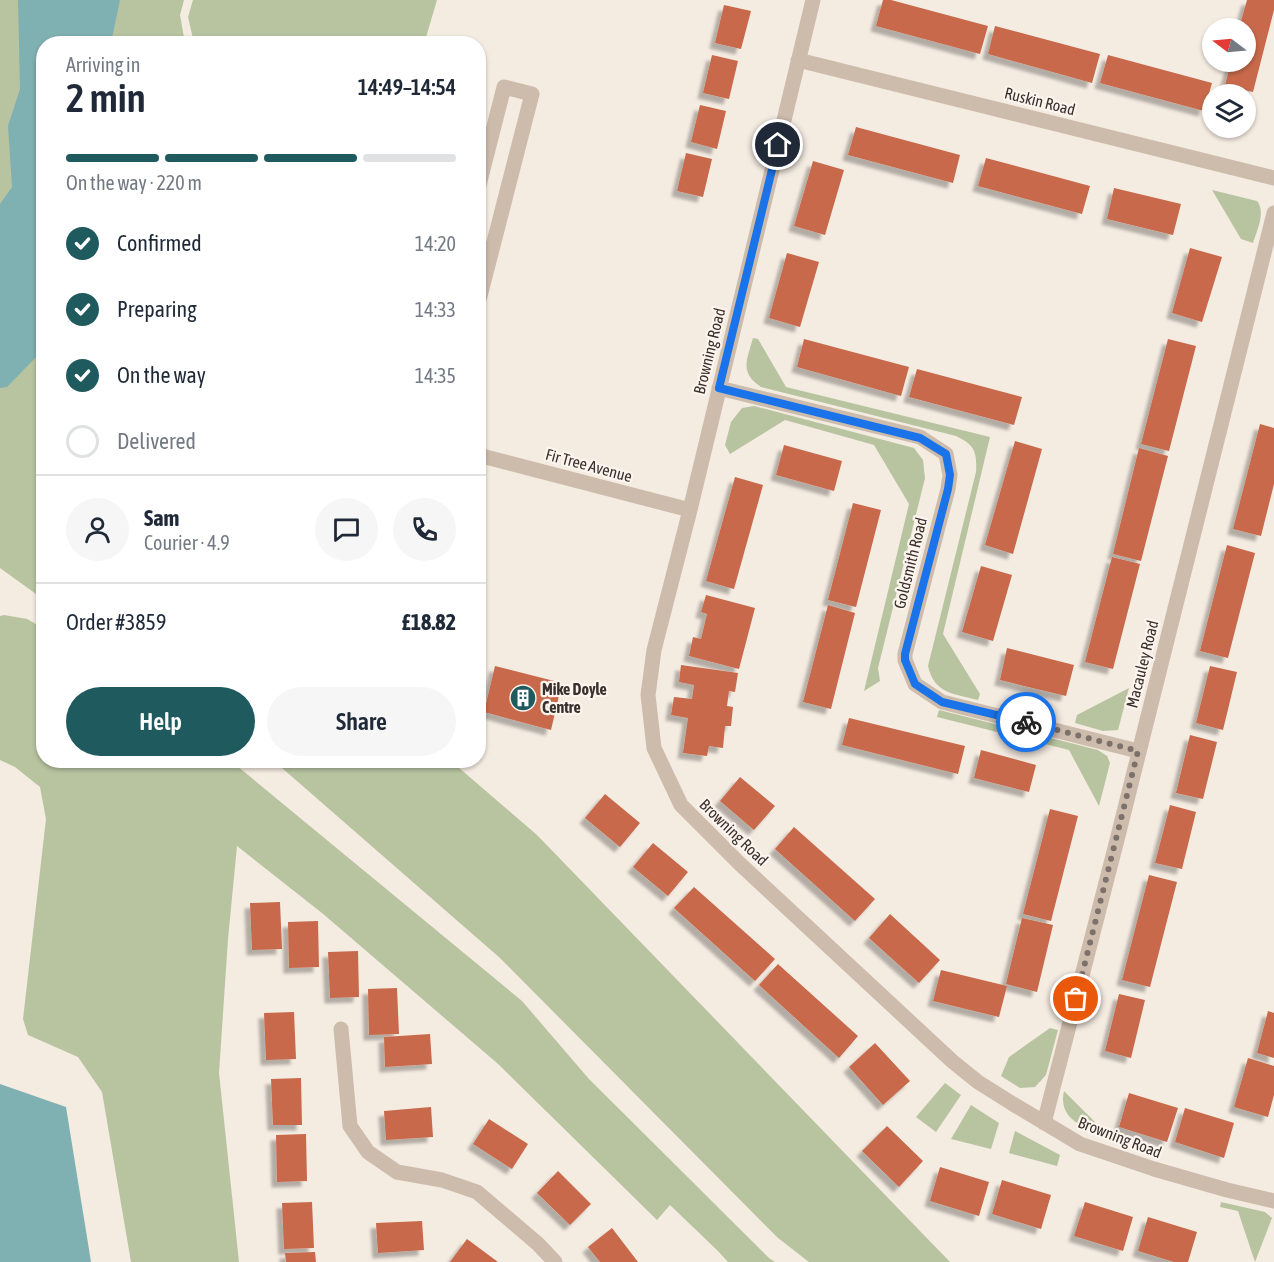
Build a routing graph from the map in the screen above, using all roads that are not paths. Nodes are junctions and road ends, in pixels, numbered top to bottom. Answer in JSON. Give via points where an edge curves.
{"nodes":[{"id":1,"x":813,"y":0,"type":"edge"},
{"id":2,"x":798,"y":60,"type":"junction"},
{"id":3,"x":486,"y":158,"type":"edge"},
{"id":4,"x":1274,"y":178,"type":"edge"},
{"id":5,"x":1274,"y":213,"type":"edge"},
{"id":6,"x":486,"y":273,"type":"edge"},
{"id":7,"x":719,"y":388,"type":"junction"},
{"id":8,"x":486,"y":457,"type":"edge"},
{"id":9,"x":690,"y":510,"type":"junction"},
{"id":10,"x":1138,"y":751,"type":"junction"},
{"id":11,"x":341,"y":1029,"type":"dead end"},
{"id":12,"x":1044,"y":1123,"type":"junction"},
{"id":13,"x":1274,"y":1201,"type":"edge"},
{"id":14,"x":555,"y":1262,"type":"edge"}],
"edges":[{"from":1,"to":2,"type":"street","name":"Browning Road"},
{"from":2,"to":4,"type":"street","name":"Ruskin Road"},
{"from":2,"to":7,"type":"street","name":"Browning Road"},
{"from":3,"to":6,"type":"street","via":[[504,87],[532,94]]},
{"from":5,"to":10,"type":"street","name":"Macauley Road"},
{"from":7,"to":9,"type":"street","name":"Browning Road"},
{"from":7,"to":10,"type":"street","name":"Goldsmith Road","via":[[920,438],[946,454],[948,489],[905,654],[915,684],[942,702]]},
{"from":8,"to":9,"type":"street","name":"Fir Tree Avenue"},
{"from":9,"to":12,"type":"street","name":"Browning Road","via":[[654,650],[648,695],[654,748],[681,805],[952,1061]]},
{"from":10,"to":12,"type":"street","name":"Macauley Road"},
{"from":11,"to":14,"type":"street","via":[[350,1126],[368,1152],[397,1172],[442,1180],[477,1192]]},
{"from":12,"to":13,"type":"street","name":"Browning Road","via":[[1080,1143],[1142,1165]]}]}
